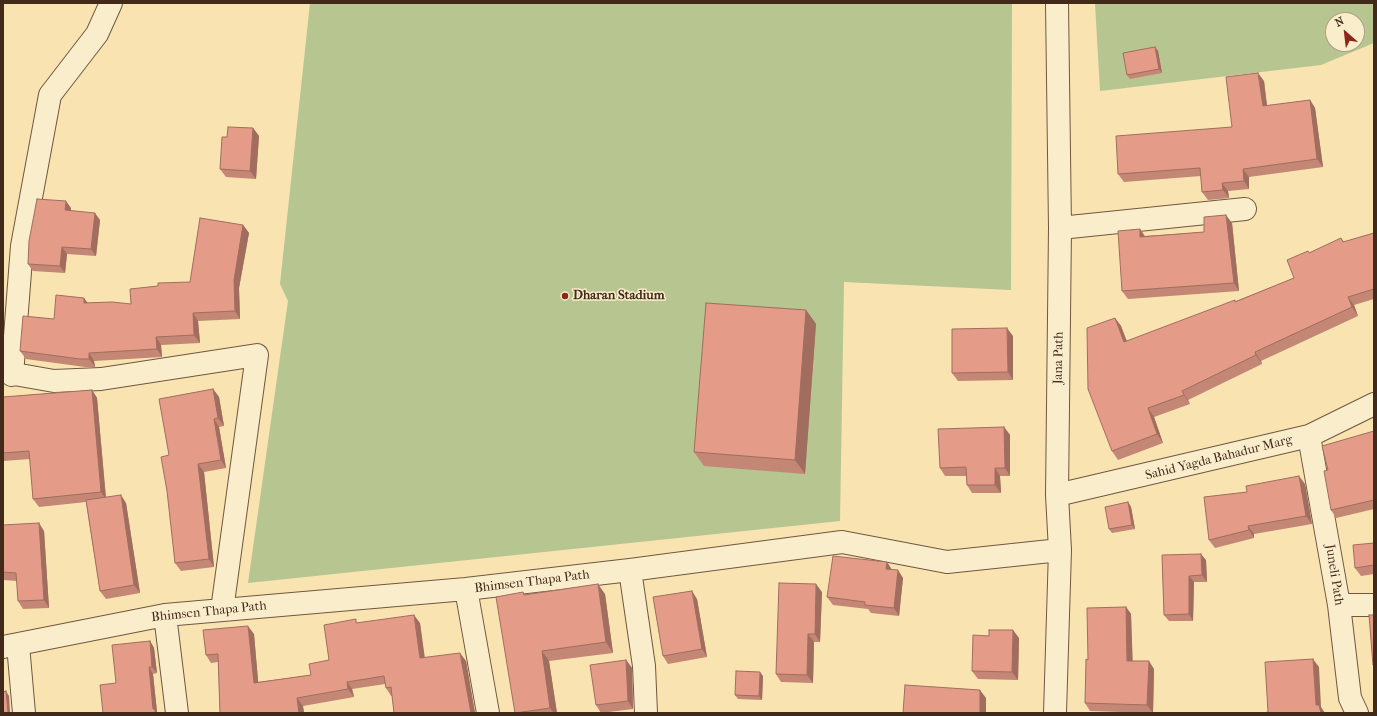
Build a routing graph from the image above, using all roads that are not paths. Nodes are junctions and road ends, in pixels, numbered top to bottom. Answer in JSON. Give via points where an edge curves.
{"nodes":[{"id":1,"x":111,"y":3,"type":"edge"},
{"id":2,"x":1058,"y":3,"type":"edge"},
{"id":3,"x":1245,"y":208,"type":"dead end"},
{"id":4,"x":1060,"y":228,"type":"junction"},
{"id":5,"x":8,"y":373,"type":"edge"},
{"id":6,"x":1374,"y":404,"type":"edge"},
{"id":7,"x":1309,"y":436,"type":"junction"},
{"id":8,"x":1057,"y":496,"type":"junction"},
{"id":9,"x":1060,"y":550,"type":"junction"},
{"id":10,"x":630,"y":570,"type":"junction"},
{"id":11,"x":466,"y":589,"type":"junction"},
{"id":12,"x":1339,"y":605,"type":"junction"},
{"id":13,"x":1374,"y":605,"type":"edge"},
{"id":14,"x":222,"y":610,"type":"junction"},
{"id":15,"x":165,"y":615,"type":"junction"},
{"id":16,"x":10,"y":646,"type":"edge"},
{"id":17,"x":24,"y":713,"type":"edge"},
{"id":18,"x":177,"y":713,"type":"edge"},
{"id":19,"x":488,"y":713,"type":"edge"},
{"id":20,"x":646,"y":713,"type":"edge"},
{"id":21,"x":1056,"y":713,"type":"edge"},
{"id":22,"x":1357,"y":713,"type":"edge"}],
"edges":[{"from":1,"to":5,"type":"street","via":[[97,34],[50,95],[22,246]]},
{"from":2,"to":4,"type":"street","name":"Jana Path"},
{"from":3,"to":4,"type":"street"},
{"from":4,"to":8,"type":"street","name":"Jana Path"},
{"from":5,"to":14,"type":"street","via":[[54,381],[102,379],[257,355]]},
{"from":6,"to":7,"type":"street","name":"Sahid Yagda Bahadur Marg"},
{"from":7,"to":8,"type":"street","name":"Sahid Yagda Bahadur Marg"},
{"from":7,"to":12,"type":"street","name":"Juneli Path"},
{"from":8,"to":9,"type":"street","name":"Jana Path"},
{"from":9,"to":10,"type":"street","name":"Bhimsen Thapa Path","via":[[947,562],[842,542]]},
{"from":9,"to":21,"type":"street","name":"Jana Path"},
{"from":10,"to":11,"type":"street","name":"Bhimsen Thapa Path"},
{"from":10,"to":20,"type":"street","via":[[644,666]]},
{"from":11,"to":14,"type":"street","name":"Bhimsen Thapa Path"},
{"from":11,"to":19,"type":"street"},
{"from":12,"to":13,"type":"street"},
{"from":12,"to":22,"type":"street","name":"Juneli Path","via":[[1350,698]]},
{"from":14,"to":15,"type":"street","name":"Bhimsen Thapa Path"},
{"from":15,"to":16,"type":"street","name":"Bhimsen Thapa Path"},
{"from":15,"to":18,"type":"street"},
{"from":16,"to":17,"type":"street"}]}
